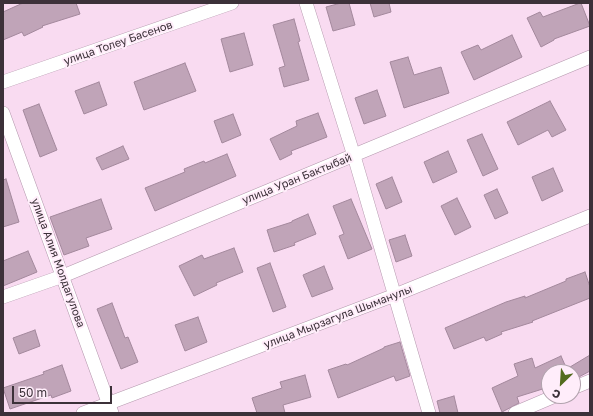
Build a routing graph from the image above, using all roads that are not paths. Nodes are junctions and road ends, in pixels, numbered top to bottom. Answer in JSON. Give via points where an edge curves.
{"nodes":[{"id":1,"x":232,"y":3,"type":"edge"},
{"id":2,"x":306,"y":3,"type":"edge"},
{"id":3,"x":590,"y":57,"type":"edge"},
{"id":4,"x":3,"y":82,"type":"edge"},
{"id":5,"x":3,"y":113,"type":"edge"},
{"id":6,"x":354,"y":156,"type":"junction"},
{"id":7,"x":590,"y":216,"type":"edge"},
{"id":8,"x":63,"y":276,"type":"junction"},
{"id":9,"x":396,"y":295,"type":"junction"},
{"id":10,"x":3,"y":297,"type":"edge"},
{"id":11,"x":541,"y":402,"type":"edge"},
{"id":12,"x":111,"y":408,"type":"edge"},
{"id":13,"x":83,"y":413,"type":"edge"},
{"id":14,"x":429,"y":413,"type":"edge"},
{"id":15,"x":515,"y":413,"type":"edge"}],
"edges":[{"from":1,"to":4,"type":"street","name":"улица Толеу Басенов"},
{"from":2,"to":6,"type":"street"},
{"from":3,"to":6,"type":"street","name":"улица Уран Бактыбай"},
{"from":5,"to":8,"type":"street","name":"улица Алия Молдагулова"},
{"from":6,"to":8,"type":"street","name":"улица Уран Бактыбай"},
{"from":6,"to":9,"type":"street"},
{"from":7,"to":9,"type":"street","name":"улица Мырзагула Шыманулы"},
{"from":8,"to":10,"type":"street","name":"улица Уран Бактыбай"},
{"from":8,"to":12,"type":"street","name":"улица Алия Молдагулова"},
{"from":9,"to":12,"type":"street","name":"улица Мырзагула Шыманулы"},
{"from":9,"to":14,"type":"street"},
{"from":11,"to":15,"type":"street"},
{"from":12,"to":13,"type":"street","name":"улица Мырзагула Шыманулы"}]}
